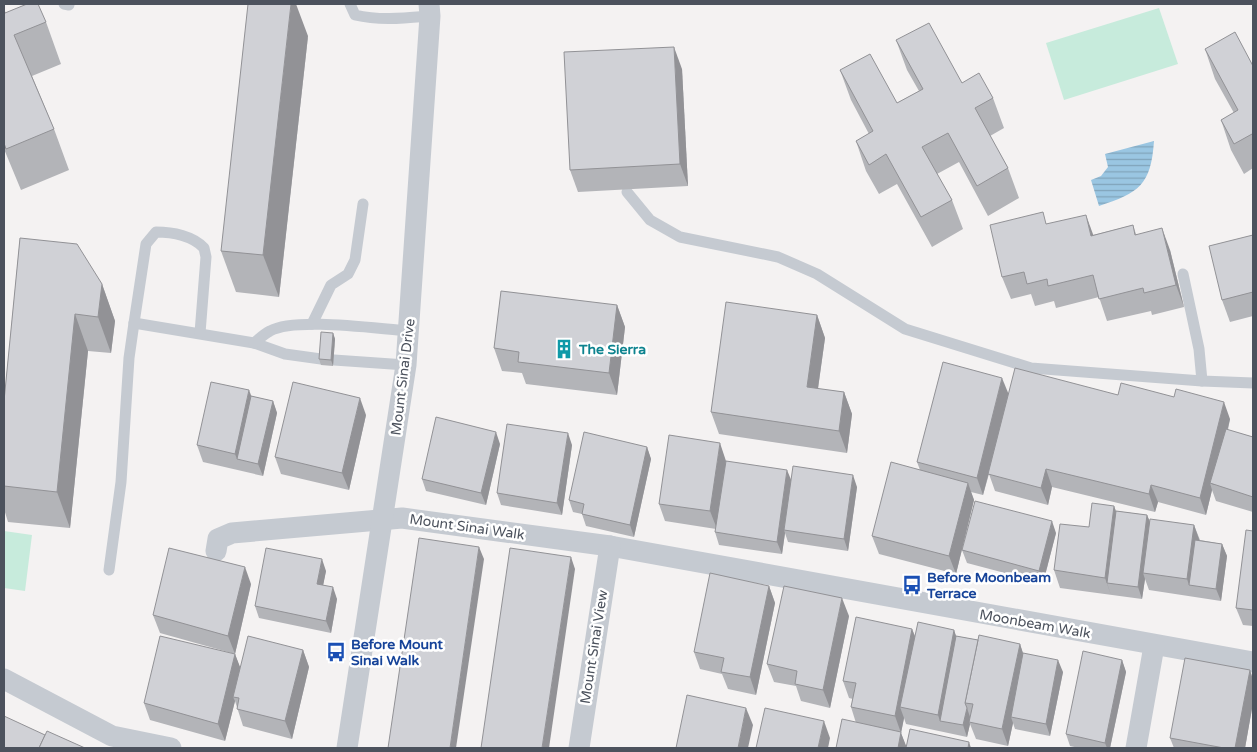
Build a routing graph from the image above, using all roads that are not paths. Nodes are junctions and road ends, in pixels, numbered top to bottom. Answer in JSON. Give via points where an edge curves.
{"nodes":[{"id":1,"x":350,"y":4,"type":"edge"},
{"id":2,"x":430,"y":10,"type":"edge"},
{"id":3,"x":627,"y":192,"type":"dead end"},
{"id":4,"x":364,"y":204,"type":"dead end"},
{"id":5,"x":1183,"y":274,"type":"dead end"},
{"id":6,"x":134,"y":323,"type":"junction"},
{"id":7,"x":312,"y":324,"type":"junction"},
{"id":8,"x":410,"y":331,"type":"junction"},
{"id":9,"x":200,"y":333,"type":"junction"},
{"id":10,"x":254,"y":343,"type":"junction"},
{"id":11,"x":322,"y":359,"type":"edge"},
{"id":12,"x":334,"y":360,"type":"dead end"},
{"id":13,"x":406,"y":365,"type":"junction"},
{"id":14,"x":1202,"y":381,"type":"junction"},
{"id":15,"x":1253,"y":383,"type":"edge"},
{"id":16,"x":383,"y":521,"type":"junction"},
{"id":17,"x":610,"y":546,"type":"junction"},
{"id":18,"x":216,"y":551,"type":"dead end"},
{"id":19,"x":108,"y":570,"type":"dead end"},
{"id":20,"x":1154,"y":646,"type":"junction"},
{"id":21,"x":1253,"y":662,"type":"edge"},
{"id":22,"x":4,"y":679,"type":"edge"},
{"id":23,"x":171,"y":748,"type":"edge"},
{"id":24,"x":347,"y":748,"type":"edge"},
{"id":25,"x":579,"y":748,"type":"edge"},
{"id":26,"x":1136,"y":748,"type":"edge"}],
"edges":[{"from":1,"to":2,"type":"lane","via":[[356,15],[364,17],[396,18]]},
{"from":2,"to":8,"type":"street","name":"Mount Sinai Drive"},
{"from":3,"to":14,"type":"lane","via":[[650,220],[680,237],[786,261],[817,274],[905,329],[1032,368]]},
{"from":4,"to":7,"type":"lane","via":[[355,260],[348,274],[331,285]]},
{"from":5,"to":14,"type":"lane","via":[[1199,349]]},
{"from":6,"to":9,"type":"lane"},
{"from":6,"to":9,"type":"lane","via":[[146,244],[156,232],[167,232],[190,238],[204,248]]},
{"from":6,"to":19,"type":"lane","via":[[121,482]]},
{"from":7,"to":8,"type":"lane"},
{"from":7,"to":10,"type":"lane","via":[[277,328]]},
{"from":8,"to":13,"type":"street","name":"Mount Sinai Drive"},
{"from":9,"to":10,"type":"lane"},
{"from":10,"to":11,"type":"lane","via":[[285,354]]},
{"from":12,"to":13,"type":"lane"},
{"from":13,"to":16,"type":"street","name":"Mount Sinai Drive"},
{"from":14,"to":15,"type":"lane"},
{"from":16,"to":17,"type":"street","name":"Mount Sinai Walk","via":[[402,518]]},
{"from":16,"to":18,"type":"street","name":"Mount Sinai Walk","via":[[232,532],[218,539]]},
{"from":16,"to":24,"type":"street","name":"Mount Sinai Drive"},
{"from":17,"to":20,"type":"street","name":"Moonbeam Walk"},
{"from":17,"to":25,"type":"street","name":"Mount Sinai View"},
{"from":20,"to":21,"type":"street","name":"Moonbeam Walk"},
{"from":20,"to":26,"type":"street"},
{"from":22,"to":23,"type":"street","via":[[112,736]]}]}
